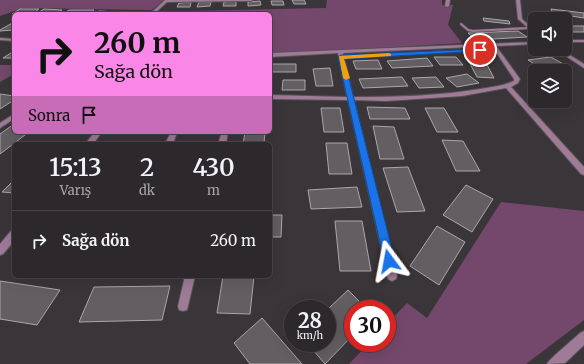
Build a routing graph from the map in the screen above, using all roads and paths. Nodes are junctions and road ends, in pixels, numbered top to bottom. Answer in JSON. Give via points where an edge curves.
{"nodes":[{"id":1,"x":167,"y":0,"type":"edge"},
{"id":2,"x":251,"y":0,"type":"edge"},
{"id":3,"x":448,"y":0,"type":"edge"},
{"id":4,"x":518,"y":0,"type":"edge"},
{"id":5,"x":447,"y":6,"type":"dead end"},
{"id":6,"x":154,"y":12,"type":"edge"},
{"id":7,"x":461,"y":24,"type":"dead end"},
{"id":8,"x":528,"y":27,"type":"edge"},
{"id":9,"x":528,"y":28,"type":"edge"},
{"id":10,"x":0,"y":36,"type":"edge"},
{"id":11,"x":12,"y":37,"type":"edge"},
{"id":12,"x":0,"y":39,"type":"edge"},
{"id":13,"x":12,"y":40,"type":"edge"},
{"id":14,"x":584,"y":41,"type":"edge"},
{"id":15,"x":572,"y":42,"type":"edge"},
{"id":16,"x":528,"y":44,"type":"edge"},
{"id":17,"x":494,"y":48,"type":"junction"},
{"id":18,"x":528,"y":48,"type":"edge"},
{"id":19,"x":272,"y":55,"type":"edge"},
{"id":20,"x":340,"y":55,"type":"junction"},
{"id":21,"x":568,"y":56,"type":"edge"},
{"id":22,"x":272,"y":59,"type":"edge"},
{"id":23,"x":584,"y":66,"type":"edge"},
{"id":24,"x":507,"y":86,"type":"junction"},
{"id":25,"x":272,"y":97,"type":"edge"},
{"id":26,"x":352,"y":99,"type":"junction"},
{"id":27,"x":12,"y":117,"type":"edge"},
{"id":28,"x":0,"y":126,"type":"edge"},
{"id":29,"x":97,"y":134,"type":"edge"},
{"id":30,"x":91,"y":142,"type":"edge"},
{"id":31,"x":584,"y":172,"type":"edge"},
{"id":32,"x":12,"y":236,"type":"edge"},
{"id":33,"x":0,"y":251,"type":"edge"},
{"id":34,"x":392,"y":276,"type":"dead end"},
{"id":35,"x":190,"y":278,"type":"edge"},
{"id":36,"x":183,"y":306,"type":"dead end"},
{"id":37,"x":584,"y":337,"type":"edge"},
{"id":38,"x":553,"y":364,"type":"edge"}],
"edges":[{"from":1,"to":2,"type":"street"},
{"from":1,"to":6,"type":"street"},
{"from":3,"to":5,"type":"street"},
{"from":4,"to":8,"type":"street","via":[[520,19]]},
{"from":7,"to":9,"type":"lane","via":[[473,31]]},
{"from":10,"to":11,"type":"street"},
{"from":12,"to":13,"type":"street"},
{"from":14,"to":15,"type":"street"},
{"from":16,"to":17,"type":"street"},
{"from":17,"to":18,"type":"street"},
{"from":17,"to":20,"type":"street"},
{"from":17,"to":24,"type":"street","via":[[517,79]]},
{"from":19,"to":20,"type":"street"},
{"from":20,"to":22,"type":"street"},
{"from":20,"to":26,"type":"street"},
{"from":21,"to":23,"type":"street"},
{"from":24,"to":26,"type":"street","via":[[462,94]]},
{"from":24,"to":31,"type":"street"},
{"from":25,"to":26,"type":"street"},
{"from":26,"to":34,"type":"street"},
{"from":27,"to":28,"type":"street"},
{"from":29,"to":30,"type":"street"},
{"from":32,"to":33,"type":"street"},
{"from":35,"to":36,"type":"street"},
{"from":37,"to":38,"type":"street"}]}
